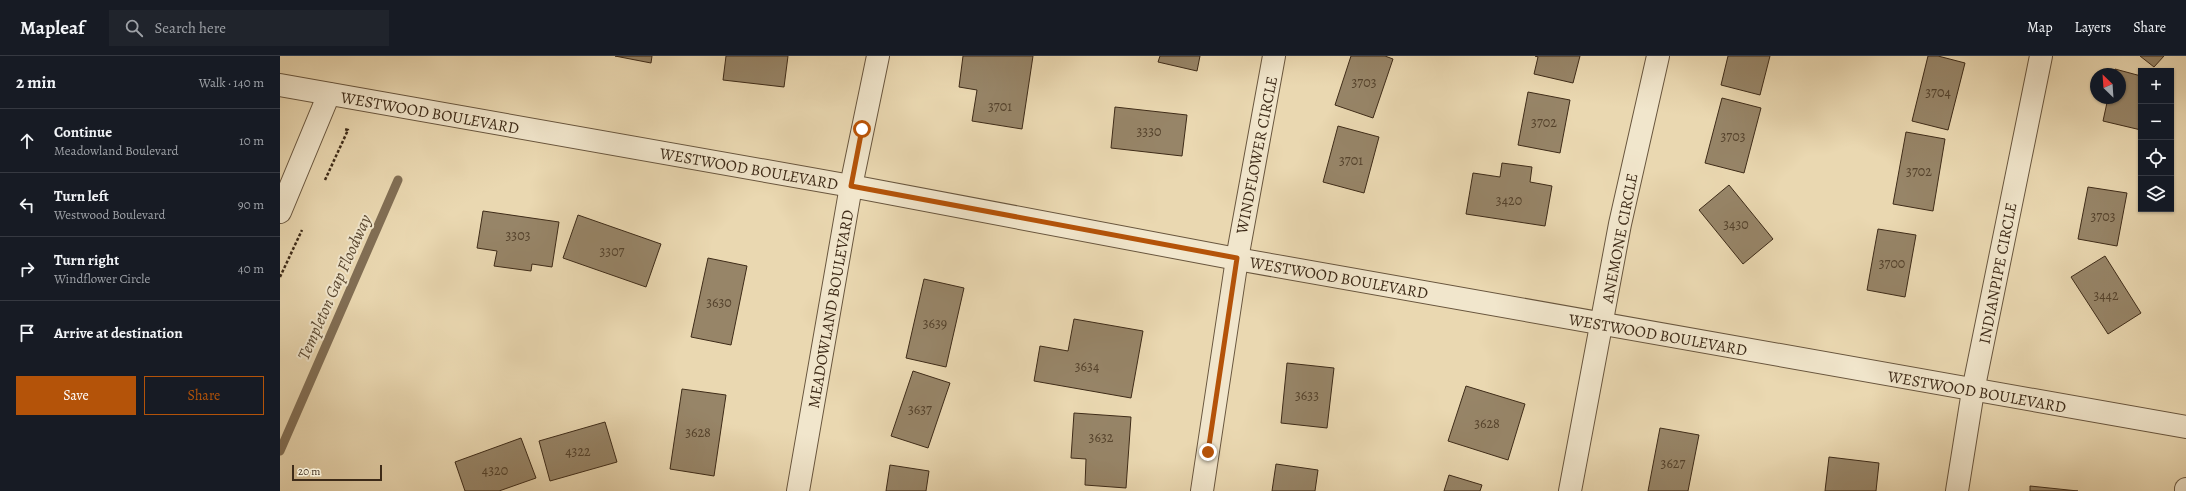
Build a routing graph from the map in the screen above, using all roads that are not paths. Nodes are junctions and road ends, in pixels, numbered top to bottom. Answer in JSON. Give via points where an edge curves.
{"nodes":[{"id":1,"x":878,"y":56,"type":"edge"},
{"id":2,"x":1274,"y":56,"type":"edge"},
{"id":3,"x":1658,"y":56,"type":"edge"},
{"id":4,"x":2041,"y":56,"type":"edge"},
{"id":5,"x":280,"y":85,"type":"edge"},
{"id":6,"x":329,"y":94,"type":"junction"},
{"id":7,"x":851,"y":186,"type":"junction"},
{"id":8,"x":280,"y":212,"type":"edge"},
{"id":9,"x":1237,"y":258,"type":"junction"},
{"id":10,"x":1602,"y":323,"type":"junction"},
{"id":11,"x":1973,"y":391,"type":"junction"},
{"id":12,"x":2186,"y":427,"type":"edge"},
{"id":13,"x":798,"y":491,"type":"edge"},
{"id":14,"x":1202,"y":491,"type":"edge"},
{"id":15,"x":1570,"y":491,"type":"edge"},
{"id":16,"x":1957,"y":491,"type":"edge"}],
"edges":[{"from":1,"to":7,"type":"street","name":"MEADOWLAND BOULEVARD"},
{"from":2,"to":9,"type":"street","name":"WINDFLOWER CIRCLE"},
{"from":3,"to":10,"type":"street","name":"ANEMONE CIRCLE","via":[[1620,224]]},
{"from":4,"to":11,"type":"street","name":"INDIANPIPE CIRCLE"},
{"from":5,"to":6,"type":"street","name":"WESTWOOD BOULEVARD"},
{"from":6,"to":7,"type":"street","name":"WESTWOOD BOULEVARD"},
{"from":6,"to":8,"type":"street"},
{"from":7,"to":9,"type":"street","name":"WESTWOOD BOULEVARD"},
{"from":7,"to":13,"type":"street","name":"MEADOWLAND BOULEVARD"},
{"from":9,"to":10,"type":"street","name":"WESTWOOD BOULEVARD"},
{"from":9,"to":14,"type":"street","name":"WINDFLOWER CIRCLE"},
{"from":10,"to":11,"type":"street","name":"WESTWOOD BOULEVARD"},
{"from":10,"to":15,"type":"street","name":"ANEMONE CIRCLE"},
{"from":11,"to":12,"type":"street","name":"WESTWOOD BOULEVARD"},
{"from":11,"to":16,"type":"street","name":"INDIANPIPE CIRCLE"}]}
